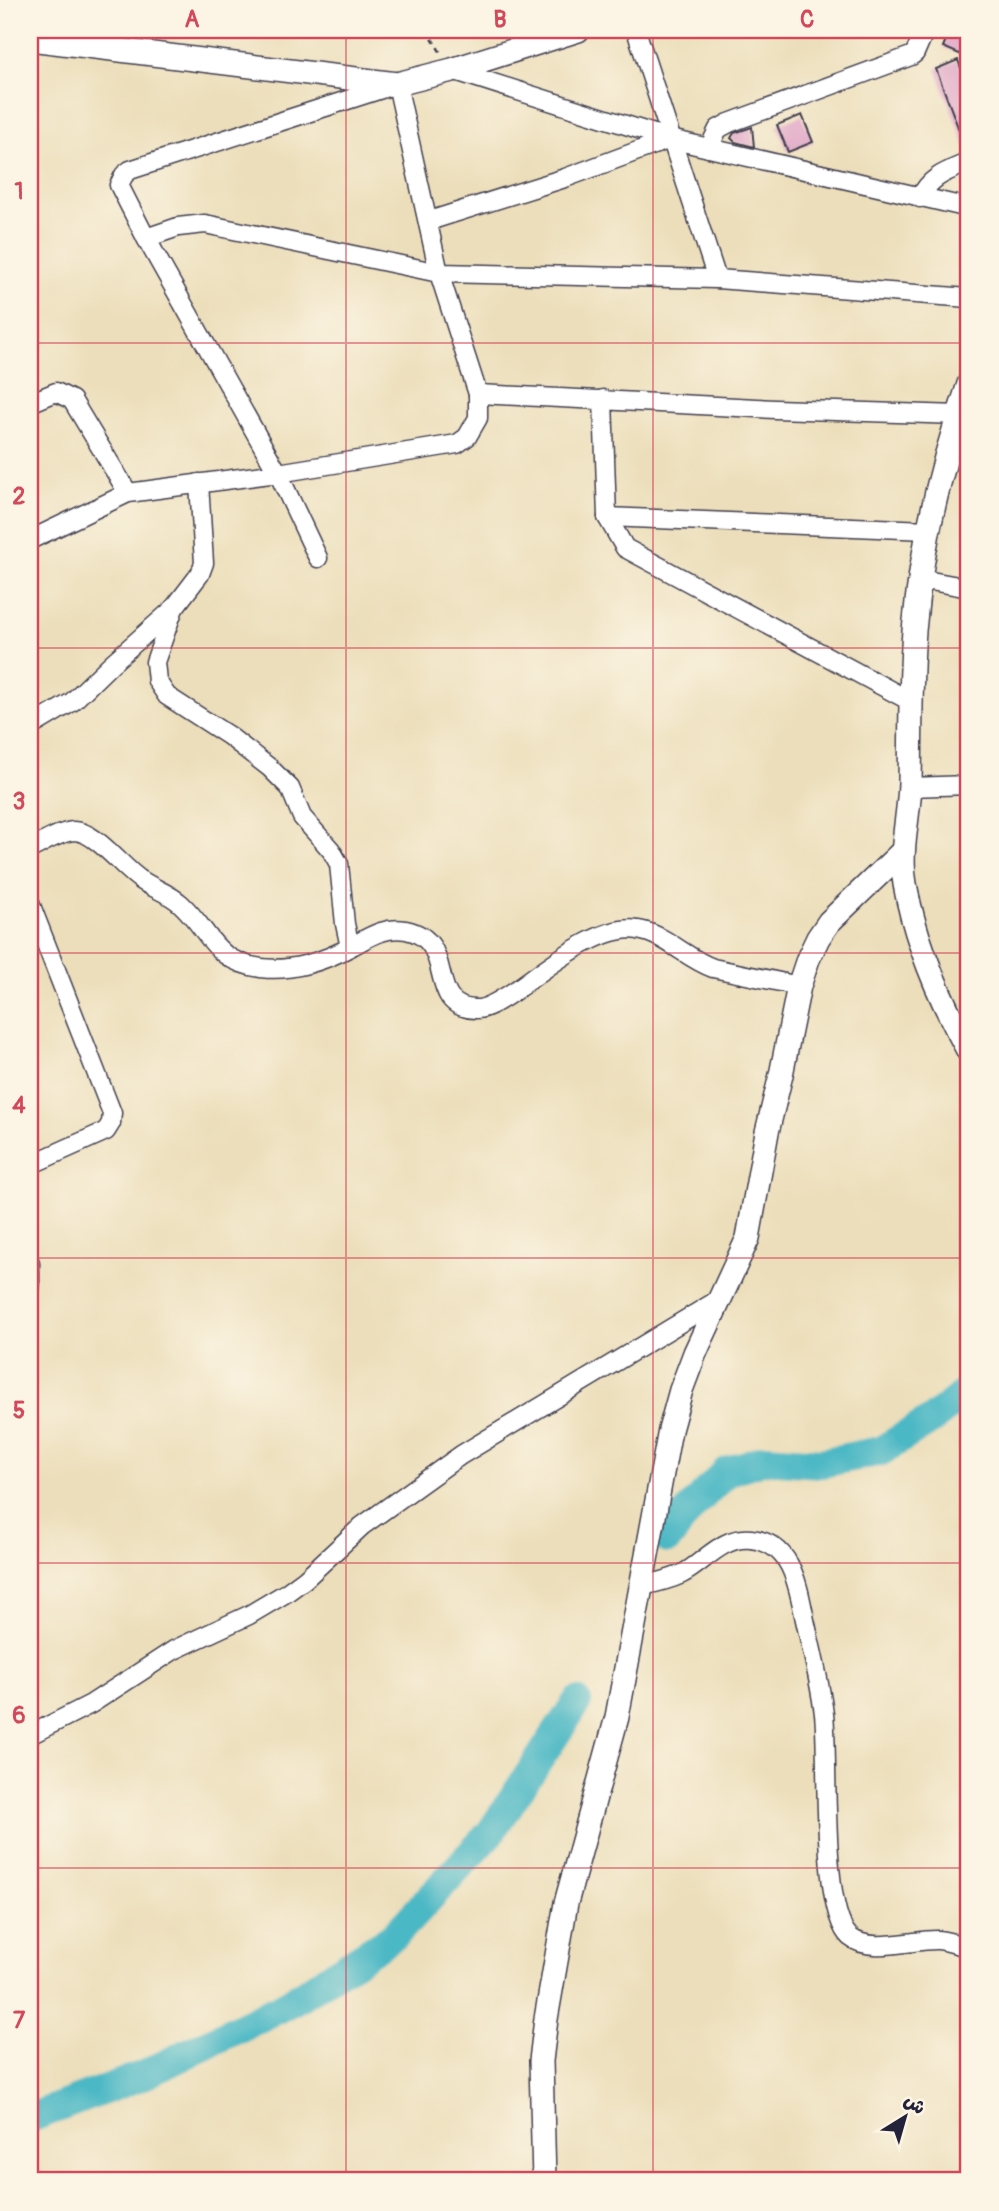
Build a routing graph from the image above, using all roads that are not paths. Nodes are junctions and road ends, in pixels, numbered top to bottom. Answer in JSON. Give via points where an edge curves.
{"nodes":[{"id":1,"x":578,"y":30,"type":"edge"},
{"id":2,"x":636,"y":30,"type":"edge"},
{"id":3,"x":925,"y":30,"type":"edge"},
{"id":4,"x":36,"y":44,"type":"edge"},
{"id":5,"x":452,"y":70,"type":"junction"},
{"id":6,"x":397,"y":84,"type":"junction"},
{"id":7,"x":670,"y":139,"type":"junction"},
{"id":8,"x":709,"y":148,"type":"junction"},
{"id":9,"x":969,"y":162,"type":"edge"},
{"id":10,"x":920,"y":198,"type":"junction"},
{"id":11,"x":969,"y":208,"type":"edge"},
{"id":12,"x":429,"y":221,"type":"junction"},
{"id":13,"x":146,"y":239,"type":"junction"},
{"id":14,"x":439,"y":273,"type":"junction"},
{"id":15,"x":716,"y":279,"type":"junction"},
{"id":16,"x":969,"y":298,"type":"edge"},
{"id":17,"x":969,"y":384,"type":"edge"},
{"id":18,"x":478,"y":394,"type":"junction"},
{"id":19,"x":603,"y":399,"type":"junction"},
{"id":20,"x":30,"y":403,"type":"edge"},
{"id":21,"x":959,"y":415,"type":"junction"},
{"id":22,"x":278,"y":472,"type":"junction"},
{"id":23,"x":199,"y":483,"type":"junction"},
{"id":24,"x":128,"y":493,"type":"junction"},
{"id":25,"x":607,"y":517,"type":"junction"},
{"id":26,"x":928,"y":530,"type":"junction"},
{"id":27,"x":30,"y":540,"type":"edge"},
{"id":28,"x":318,"y":558,"type":"dead end"},
{"id":29,"x":920,"y":579,"type":"junction"},
{"id":30,"x":969,"y":588,"type":"edge"},
{"id":31,"x":174,"y":608,"type":"junction"},
{"id":32,"x":910,"y":701,"type":"junction"},
{"id":33,"x":30,"y":727,"type":"edge"},
{"id":34,"x":969,"y":785,"type":"edge"},
{"id":35,"x":910,"y":787,"type":"junction"},
{"id":36,"x":30,"y":849,"type":"edge"},
{"id":37,"x":903,"y":851,"type":"junction"},
{"id":38,"x":30,"y":903,"type":"edge"},
{"id":39,"x":350,"y":947,"type":"junction"},
{"id":40,"x":799,"y":986,"type":"junction"},
{"id":41,"x":969,"y":1052,"type":"edge"},
{"id":42,"x":30,"y":1165,"type":"edge"},
{"id":43,"x":30,"y":1264,"type":"edge"},
{"id":44,"x":30,"y":1289,"type":"edge"},
{"id":45,"x":723,"y":1297,"type":"junction"},
{"id":46,"x":642,"y":1586,"type":"junction"},
{"id":47,"x":30,"y":1735,"type":"edge"},
{"id":48,"x":969,"y":1948,"type":"edge"},
{"id":49,"x":544,"y":2181,"type":"edge"}],
"edges":[{"from":1,"to":5,"type":"street"},
{"from":2,"to":7,"type":"street"},
{"from":3,"to":8,"type":"street","via":[[911,56],[729,123],[718,129]]},
{"from":4,"to":6,"type":"street"},
{"from":5,"to":6,"type":"street"},
{"from":5,"to":7,"type":"street"},
{"from":6,"to":12,"type":"street"},
{"from":6,"to":13,"type":"street","via":[[130,170],[120,180],[121,191]]},
{"from":7,"to":8,"type":"street"},
{"from":7,"to":12,"type":"street"},
{"from":7,"to":15,"type":"street"},
{"from":8,"to":10,"type":"street"},
{"from":9,"to":10,"type":"street","via":[[926,184]]},
{"from":10,"to":11,"type":"street"},
{"from":12,"to":14,"type":"street"},
{"from":13,"to":14,"type":"street","via":[[178,227],[205,224]]},
{"from":13,"to":22,"type":"street"},
{"from":14,"to":15,"type":"street"},
{"from":14,"to":18,"type":"street"},
{"from":15,"to":16,"type":"street"},
{"from":17,"to":21,"type":"street"},
{"from":18,"to":19,"type":"street"},
{"from":18,"to":22,"type":"street","via":[[478,418],[457,444]]},
{"from":19,"to":21,"type":"street"},
{"from":19,"to":25,"type":"street"},
{"from":20,"to":24,"type":"street","via":[[56,392],[72,400]]},
{"from":21,"to":26,"type":"street"},
{"from":22,"to":23,"type":"street"},
{"from":22,"to":28,"type":"street"},
{"from":23,"to":24,"type":"street"},
{"from":23,"to":31,"type":"street","via":[[204,563]]},
{"from":24,"to":27,"type":"street"},
{"from":25,"to":26,"type":"street"},
{"from":25,"to":32,"type":"street","via":[[620,541],[638,556]]},
{"from":26,"to":29,"type":"street"},
{"from":29,"to":30,"type":"street"},
{"from":29,"to":32,"type":"street"},
{"from":31,"to":33,"type":"street","via":[[72,702]]},
{"from":31,"to":39,"type":"street","via":[[155,662],[161,689],[229,736],[290,788],[302,817],[339,864]]},
{"from":32,"to":35,"type":"street"},
{"from":34,"to":35,"type":"street"},
{"from":35,"to":37,"type":"street"},
{"from":36,"to":39,"type":"street","via":[[72,831],[81,832],[139,880],[184,906],[214,946],[245,965],[266,969],[308,965]]},
{"from":37,"to":40,"type":"street","via":[[829,922]]},
{"from":37,"to":41,"type":"street","via":[[917,936]]},
{"from":38,"to":42,"type":"street","via":[[112,1114],[106,1131]]},
{"from":39,"to":40,"type":"street","via":[[376,932],[402,929],[416,933],[437,952],[449,996],[478,1010],[587,942],[634,929],[713,968]]},
{"from":40,"to":45,"type":"street","via":[[748,1238]]},
{"from":43,"to":44,"type":"street"},
{"from":45,"to":46,"type":"street","via":[[681,1390]]},
{"from":45,"to":47,"type":"street","via":[[461,1455],[362,1526],[286,1593],[174,1650],[90,1704]]},
{"from":46,"to":48,"type":"street","via":[[683,1573],[719,1548],[743,1539],[764,1543],[789,1561],[821,1692],[831,1874],[845,1931],[868,1944],[938,1940]]},
{"from":46,"to":49,"type":"street","via":[[617,1717],[566,1903],[546,2019],[541,2061]]}]}
